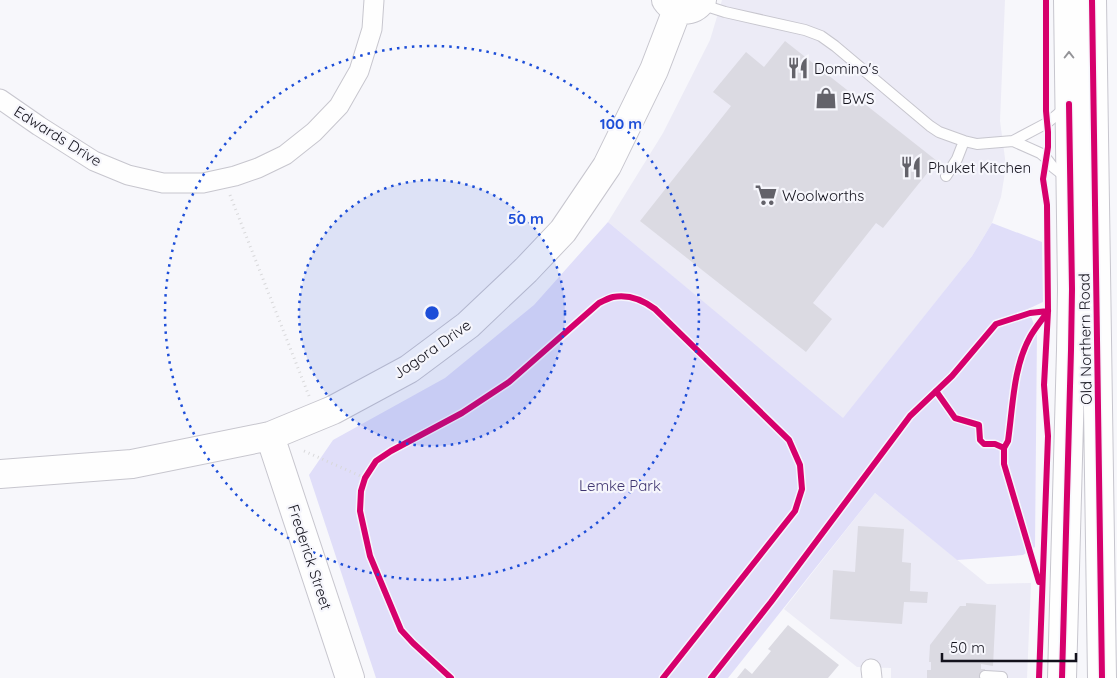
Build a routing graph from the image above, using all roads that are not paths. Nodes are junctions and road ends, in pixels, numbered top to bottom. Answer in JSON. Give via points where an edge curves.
{"nodes":[{"id":1,"x":374,"y":0,"type":"edge"},
{"id":2,"x":1068,"y":0,"type":"edge"},
{"id":3,"x":1092,"y":0,"type":"edge"},
{"id":4,"x":686,"y":3,"type":"edge"},
{"id":5,"x":0,"y":99,"type":"edge"},
{"id":6,"x":1069,"y":104,"type":"junction"},
{"id":7,"x":964,"y":141,"type":"junction"},
{"id":8,"x":1013,"y":142,"type":"junction"},
{"id":9,"x":946,"y":176,"type":"dead end"},
{"id":10,"x":1070,"y":180,"type":"junction"},
{"id":11,"x":270,"y":436,"type":"junction"},
{"id":12,"x":0,"y":474,"type":"edge"},
{"id":13,"x":1108,"y":561,"type":"edge"},
{"id":14,"x":985,"y":676,"type":"dead end"},
{"id":15,"x":1002,"y":677,"type":"edge"},
{"id":16,"x":350,"y":678,"type":"edge"},
{"id":17,"x":1062,"y":678,"type":"edge"},
{"id":18,"x":1102,"y":678,"type":"edge"}],
"edges":[{"from":1,"to":5,"type":"street","name":"Edwards Drive","via":[[372,29],[359,71],[339,106],[314,132],[284,155],[235,176],[203,183],[164,183],[128,175],[94,161]]},
{"from":6,"to":2,"type":"main road","name":"Old Northern Road","one_way":true},
{"from":3,"to":13,"type":"main road","name":"Old Northern Road"},
{"from":4,"to":7,"type":"lane","via":[[821,36],[930,126]]},
{"from":4,"to":11,"type":"main road","name":"Jagora Drive","via":[[607,166],[563,231],[526,270],[468,325],[409,369],[333,410]]},
{"from":6,"to":8,"type":"lane","via":[[1047,123]]},
{"from":6,"to":10,"type":"main road","name":"Old Northern Road"},
{"from":7,"to":8,"type":"lane","via":[[977,144]]},
{"from":7,"to":9,"type":"lane"},
{"from":8,"to":10,"type":"lane","via":[[1046,158]]},
{"from":10,"to":17,"type":"main road","name":"Old Northern Road","via":[[1072,289]]},
{"from":11,"to":12,"type":"main road","name":"Jagora Drive","via":[[132,464]]},
{"from":11,"to":16,"type":"main road","name":"Frederick Street"},
{"from":13,"to":18,"type":"main road","name":"Old Northern Road"},
{"from":14,"to":15,"type":"lane"}]}
